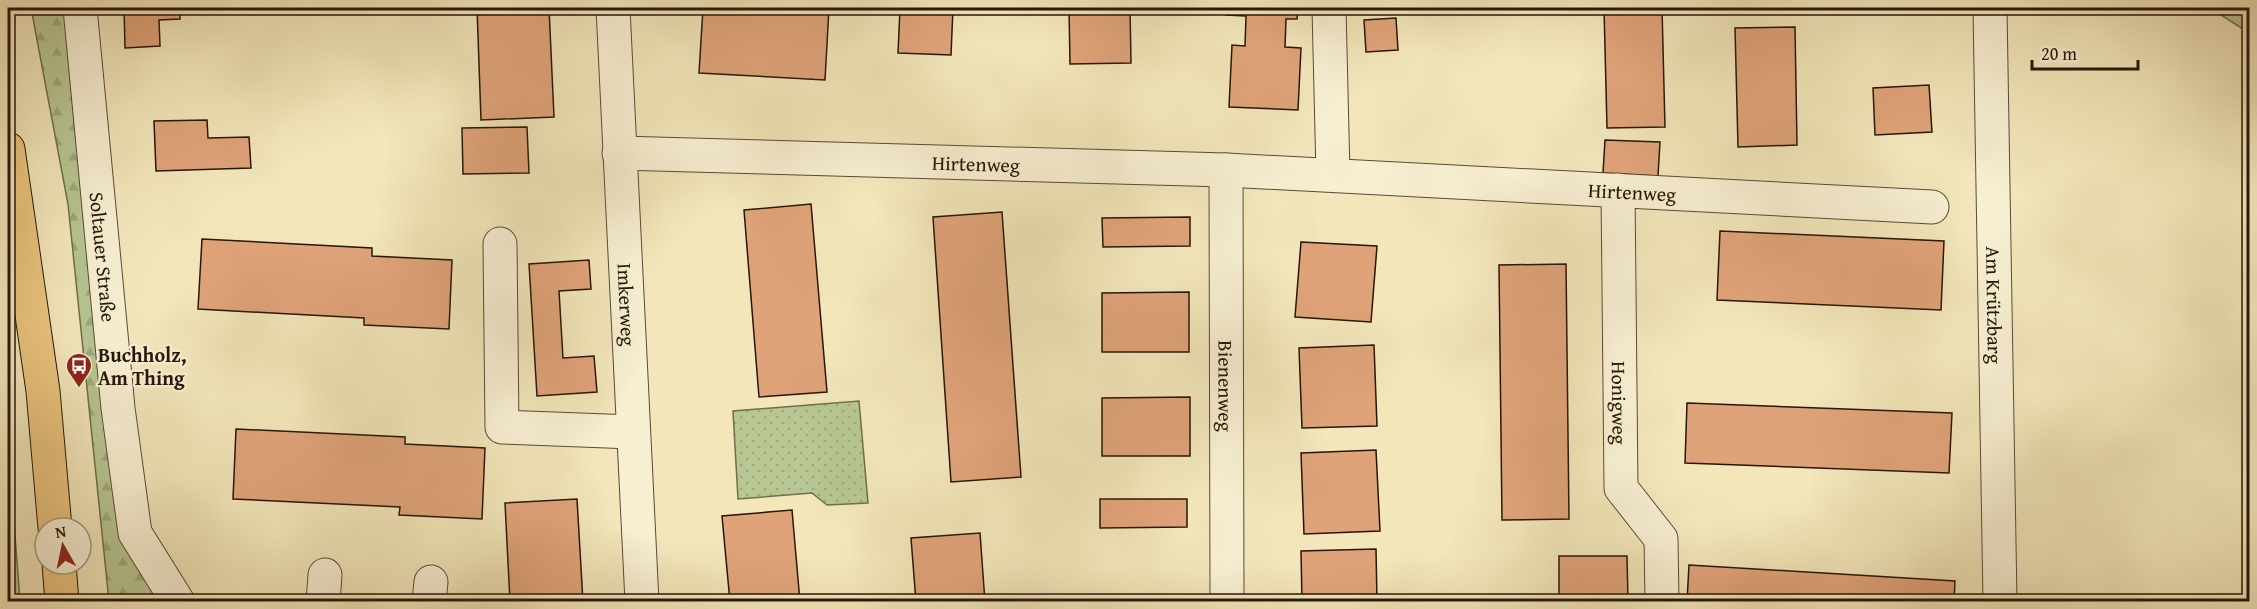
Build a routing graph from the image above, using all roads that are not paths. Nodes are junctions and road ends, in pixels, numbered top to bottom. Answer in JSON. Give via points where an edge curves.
{"nodes":[{"id":1,"x":80,"y":8,"type":"edge"},
{"id":2,"x":613,"y":8,"type":"edge"},
{"id":3,"x":1329,"y":8,"type":"edge"},
{"id":4,"x":1990,"y":8,"type":"edge"},
{"id":5,"x":8,"y":149,"type":"edge"},
{"id":6,"x":619,"y":153,"type":"junction"},
{"id":7,"x":1226,"y":170,"type":"junction"},
{"id":8,"x":1333,"y":176,"type":"junction"},
{"id":9,"x":1618,"y":190,"type":"junction"},
{"id":10,"x":1932,"y":207,"type":"dead end"},
{"id":11,"x":500,"y":244,"type":"dead end"},
{"id":12,"x":633,"y":432,"type":"junction"},
{"id":13,"x":54,"y":516,"type":"edge"},
{"id":14,"x":59,"y":576,"type":"edge"},
{"id":15,"x":62,"y":602,"type":"edge"},
{"id":16,"x":178,"y":602,"type":"edge"},
{"id":17,"x":642,"y":602,"type":"edge"},
{"id":18,"x":1227,"y":602,"type":"edge"},
{"id":19,"x":1662,"y":602,"type":"edge"},
{"id":20,"x":2000,"y":602,"type":"edge"}],
"edges":[{"from":1,"to":16,"type":"street","name":"Soltauer Straße","via":[[118,408],[135,532]]},
{"from":2,"to":6,"type":"street","name":"Imkerweg"},
{"from":3,"to":8,"type":"street"},
{"from":4,"to":20,"type":"street","name":"Am Krützbarg"},
{"from":5,"to":13,"type":"main road","via":[[43,391]]},
{"from":6,"to":7,"type":"street","name":"Hirtenweg"},
{"from":6,"to":12,"type":"street","name":"Imkerweg"},
{"from":7,"to":8,"type":"street","name":"Hirtenweg"},
{"from":7,"to":18,"type":"street","name":"Bienenweg"},
{"from":8,"to":9,"type":"street","name":"Hirtenweg"},
{"from":9,"to":10,"type":"street","name":"Hirtenweg"},
{"from":9,"to":19,"type":"street","name":"Honigweg","via":[[1621,488],[1661,539]]},
{"from":11,"to":12,"type":"street","via":[[502,427]]},
{"from":12,"to":17,"type":"street","name":"Imkerweg"},
{"from":14,"to":15,"type":"main road"}]}
